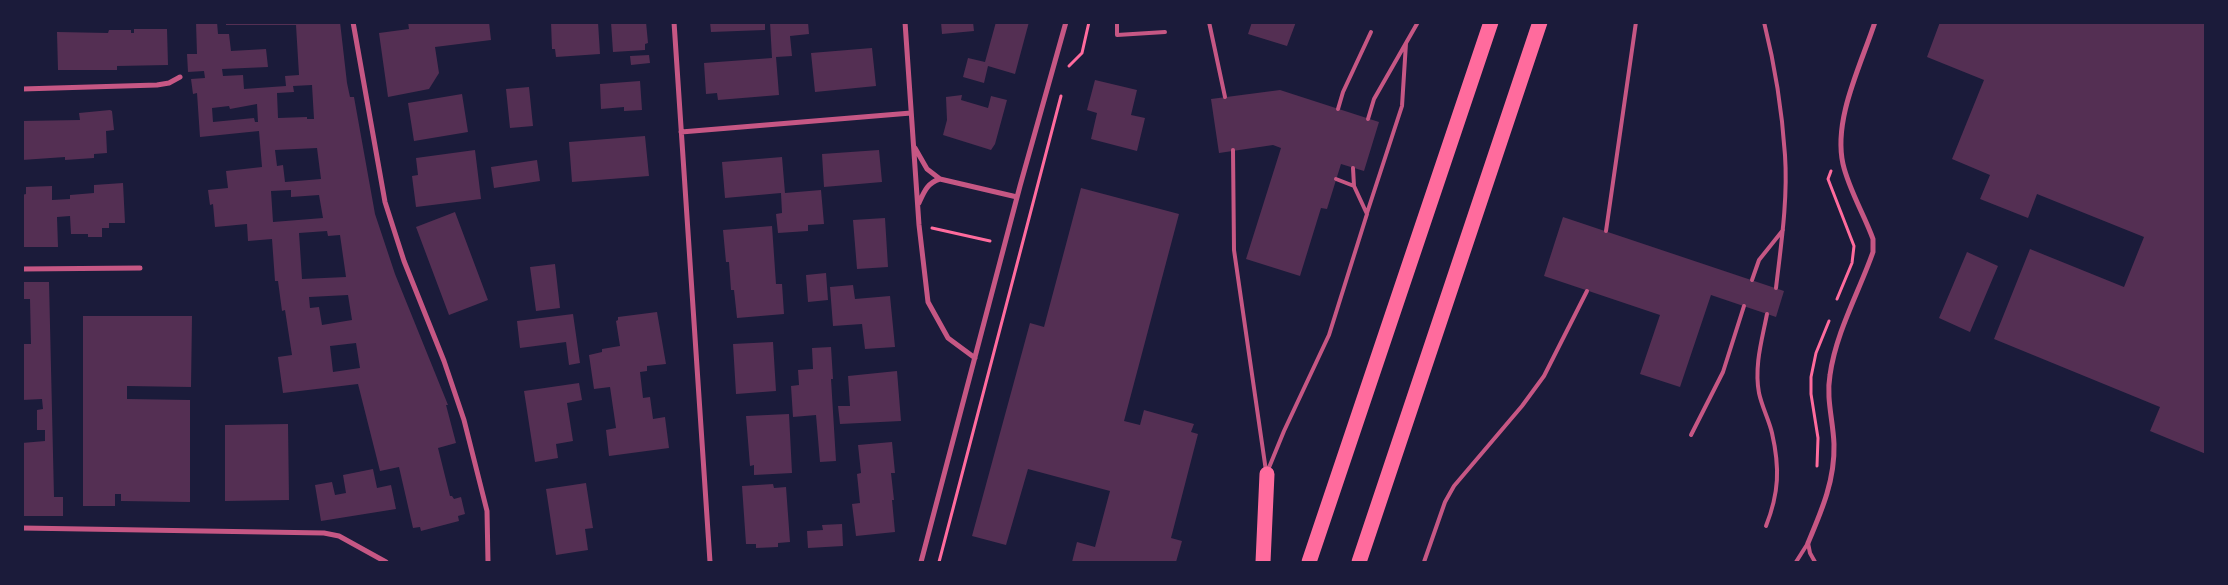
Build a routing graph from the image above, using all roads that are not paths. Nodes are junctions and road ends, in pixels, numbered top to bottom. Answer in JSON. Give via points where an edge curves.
{"nodes":[{"id":1,"x":353,"y":22,"type":"edge"},
{"id":2,"x":674,"y":22,"type":"edge"},
{"id":3,"x":905,"y":22,"type":"edge"},
{"id":4,"x":1066,"y":22,"type":"edge"},
{"id":5,"x":1117,"y":22,"type":"edge"},
{"id":6,"x":1209,"y":22,"type":"edge"},
{"id":7,"x":1418,"y":22,"type":"edge"},
{"id":8,"x":1491,"y":22,"type":"edge"},
{"id":9,"x":1540,"y":22,"type":"edge"},
{"id":10,"x":1636,"y":22,"type":"edge"},
{"id":11,"x":1764,"y":22,"type":"edge"},
{"id":12,"x":1875,"y":22,"type":"edge"},
{"id":13,"x":1165,"y":32,"type":"dead end"},
{"id":14,"x":1371,"y":32,"type":"dead end"},
{"id":15,"x":1406,"y":43,"type":"junction"},
{"id":16,"x":180,"y":77,"type":"dead end"},
{"id":17,"x":22,"y":89,"type":"edge"},
{"id":18,"x":1225,"y":98,"type":"dead end"},
{"id":19,"x":1338,"y":109,"type":"dead end"},
{"id":20,"x":911,"y":113,"type":"junction"},
{"id":21,"x":1368,"y":118,"type":"dead end"},
{"id":22,"x":681,"y":132,"type":"junction"},
{"id":23,"x":914,"y":145,"type":"junction"},
{"id":24,"x":1233,"y":150,"type":"dead end"},
{"id":25,"x":1353,"y":168,"type":"dead end"},
{"id":26,"x":940,"y":179,"type":"junction"},
{"id":27,"x":1336,"y":179,"type":"dead end"},
{"id":28,"x":1354,"y":186,"type":"junction"},
{"id":29,"x":1017,"y":197,"type":"junction"},
{"id":30,"x":918,"y":206,"type":"junction"},
{"id":31,"x":1367,"y":214,"type":"junction"},
{"id":32,"x":1783,"y":230,"type":"junction"},
{"id":33,"x":1606,"y":231,"type":"dead end"},
{"id":34,"x":140,"y":268,"type":"dead end"},
{"id":35,"x":22,"y":269,"type":"edge"},
{"id":36,"x":1752,"y":280,"type":"dead end"},
{"id":37,"x":1776,"y":288,"type":"dead end"},
{"id":38,"x":1587,"y":290,"type":"dead end"},
{"id":39,"x":1744,"y":306,"type":"dead end"},
{"id":40,"x":1767,"y":314,"type":"dead end"},
{"id":41,"x":975,"y":358,"type":"junction"},
{"id":42,"x":1691,"y":435,"type":"dead end"},
{"id":43,"x":1266,"y":474,"type":"junction"},
{"id":44,"x":1766,"y":526,"type":"dead end"},
{"id":45,"x":22,"y":528,"type":"edge"},
{"id":46,"x":1808,"y":543,"type":"junction"},
{"id":47,"x":386,"y":562,"type":"edge"},
{"id":48,"x":488,"y":562,"type":"edge"},
{"id":49,"x":710,"y":562,"type":"edge"},
{"id":50,"x":921,"y":562,"type":"edge"},
{"id":51,"x":1263,"y":562,"type":"edge"},
{"id":52,"x":1309,"y":562,"type":"edge"},
{"id":53,"x":1359,"y":562,"type":"edge"},
{"id":54,"x":1424,"y":562,"type":"edge"},
{"id":55,"x":1796,"y":562,"type":"edge"},
{"id":56,"x":1815,"y":562,"type":"edge"}],
"edges":[{"from":1,"to":48,"type":"street","via":[[384,202],[464,420],[487,511]]},
{"from":2,"to":22,"type":"street"},
{"from":3,"to":20,"type":"street"},
{"from":4,"to":29,"type":"street"},
{"from":5,"to":13,"type":"lane","via":[[1117,35]]},
{"from":6,"to":18,"type":"lane"},
{"from":7,"to":15,"type":"lane"},
{"from":8,"to":52,"type":"highway"},
{"from":9,"to":53,"type":"highway"},
{"from":10,"to":33,"type":"lane"},
{"from":11,"to":32,"type":"lane","via":[[1774,64],[1785,156]]},
{"from":12,"to":46,"type":"street","via":[[1840,136],[1843,165],[1873,239],[1874,252],[1834,354],[1828,395],[1834,442],[1833,472]]},
{"from":14,"to":19,"type":"lane"},
{"from":15,"to":21,"type":"lane","via":[[1374,99]]},
{"from":15,"to":31,"type":"lane","via":[[1402,106]]},
{"from":16,"to":17,"type":"street","via":[[169,83],[157,84]]},
{"from":20,"to":22,"type":"street"},
{"from":20,"to":23,"type":"street"},
{"from":22,"to":49,"type":"street"},
{"from":23,"to":26,"type":"street","via":[[927,169]]},
{"from":23,"to":30,"type":"street"},
{"from":24,"to":43,"type":"lane","via":[[1234,250]]},
{"from":25,"to":28,"type":"lane"},
{"from":26,"to":29,"type":"street"},
{"from":26,"to":30,"type":"street","via":[[932,181],[926,188]]},
{"from":27,"to":28,"type":"lane"},
{"from":28,"to":31,"type":"lane"},
{"from":29,"to":41,"type":"street"},
{"from":30,"to":41,"type":"street","via":[[928,302],[948,338]]},
{"from":31,"to":43,"type":"lane","via":[[1329,335]]},
{"from":32,"to":36,"type":"lane","via":[[1759,260]]},
{"from":32,"to":37,"type":"lane"},
{"from":34,"to":35,"type":"street"},
{"from":38,"to":54,"type":"lane","via":[[1544,376],[1444,502]]},
{"from":39,"to":42,"type":"lane","via":[[1723,372]]},
{"from":40,"to":44,"type":"lane","via":[[1757,361],[1759,392],[1772,432],[1778,482]]},
{"from":41,"to":50,"type":"street"},
{"from":43,"to":51,"type":"highway"},
{"from":45,"to":47,"type":"street","via":[[324,533],[339,536]]},
{"from":46,"to":55,"type":"lane"},
{"from":46,"to":56,"type":"lane"}]}
